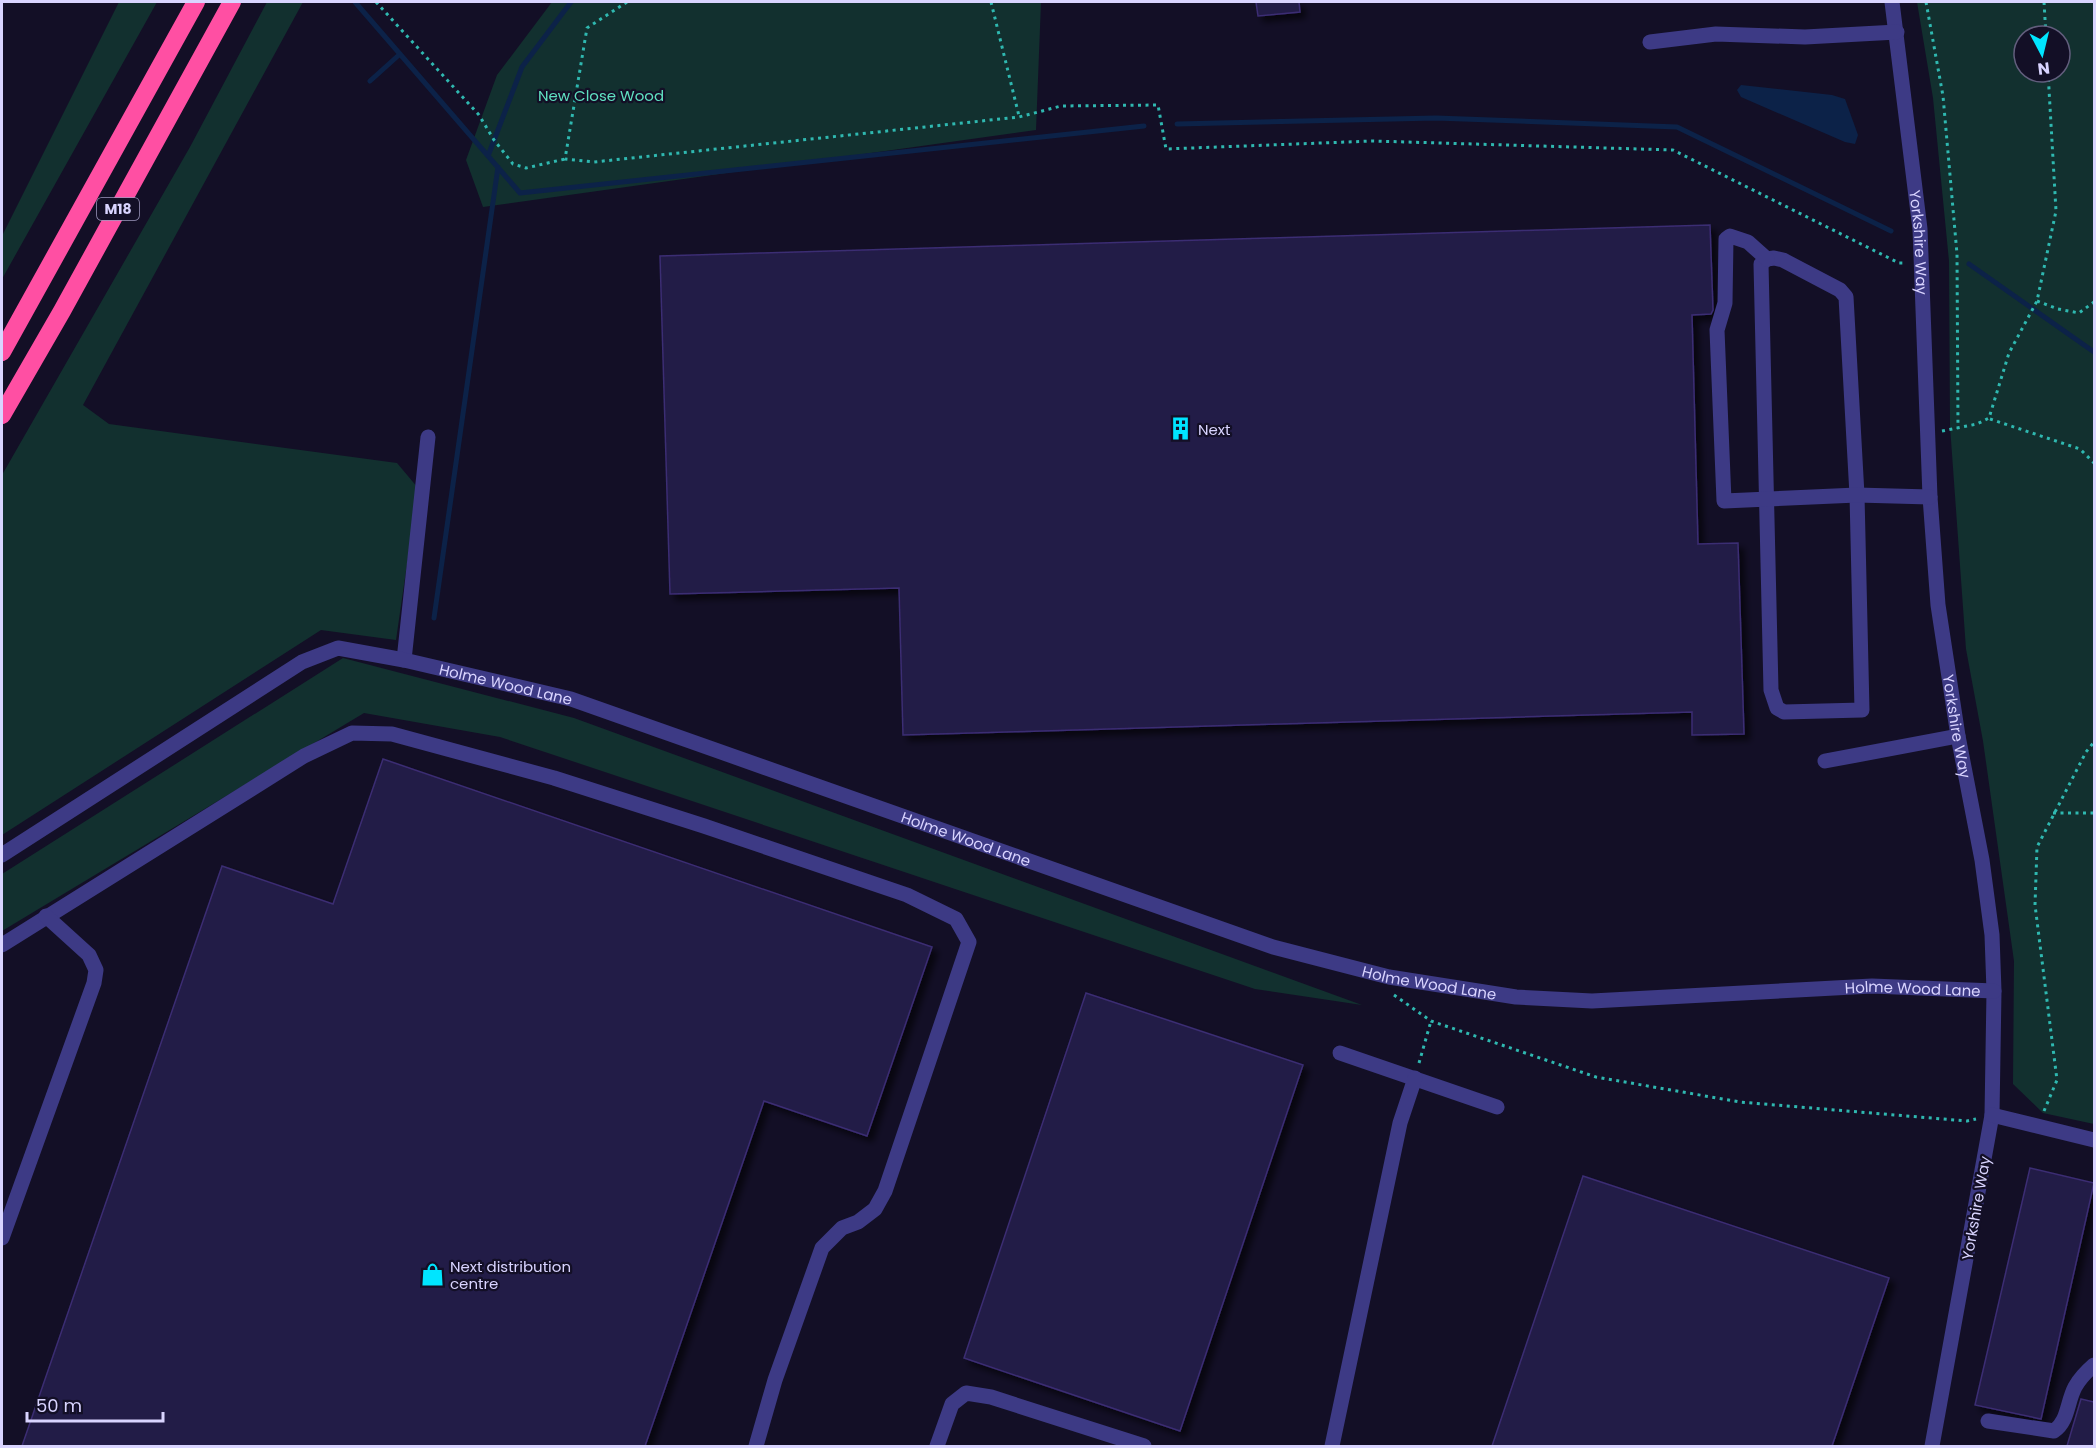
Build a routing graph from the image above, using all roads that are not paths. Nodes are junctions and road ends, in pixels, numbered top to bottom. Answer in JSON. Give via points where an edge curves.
{"nodes":[{"id":1,"x":196,"y":2,"type":"edge"},
{"id":2,"x":232,"y":2,"type":"edge"},
{"id":3,"x":1892,"y":2,"type":"edge"},
{"id":4,"x":1897,"y":32,"type":"junction"},
{"id":5,"x":1650,"y":42,"type":"dead end"},
{"id":6,"x":1767,"y":259,"type":"junction"},
{"id":7,"x":2,"y":352,"type":"edge"},
{"id":8,"x":2,"y":415,"type":"edge"},
{"id":9,"x":428,"y":437,"type":"dead end"},
{"id":10,"x":1857,"y":495,"type":"junction"},
{"id":11,"x":1930,"y":497,"type":"junction"},
{"id":12,"x":1767,"y":499,"type":"junction"},
{"id":13,"x":405,"y":660,"type":"junction"},
{"id":14,"x":1958,"y":736,"type":"junction"},
{"id":15,"x":1825,"y":760,"type":"dead end"},
{"id":16,"x":2,"y":855,"type":"edge"},
{"id":17,"x":46,"y":916,"type":"junction"},
{"id":18,"x":2,"y":945,"type":"edge"},
{"id":19,"x":1994,"y":991,"type":"junction"},
{"id":20,"x":1340,"y":1053,"type":"dead end"},
{"id":21,"x":1415,"y":1078,"type":"junction"},
{"id":22,"x":1497,"y":1107,"type":"dead end"},
{"id":23,"x":1992,"y":1115,"type":"junction"},
{"id":24,"x":2094,"y":1140,"type":"edge"},
{"id":25,"x":2,"y":1238,"type":"edge"},
{"id":26,"x":2094,"y":1365,"type":"edge"},
{"id":27,"x":1988,"y":1421,"type":"dead end"},
{"id":28,"x":756,"y":1446,"type":"edge"},
{"id":29,"x":937,"y":1446,"type":"edge"},
{"id":30,"x":1144,"y":1446,"type":"edge"},
{"id":31,"x":1332,"y":1446,"type":"edge"},
{"id":32,"x":1932,"y":1446,"type":"edge"}],
"edges":[{"from":1,"to":7,"type":"highway","number":"M18"},
{"from":2,"to":8,"type":"highway","number":"M18"},
{"from":3,"to":4,"type":"street","name":"Yorkshire Way"},
{"from":4,"to":5,"type":"street","via":[[1805,37],[1716,34]]},
{"from":4,"to":11,"type":"street","name":"Yorkshire Way","via":[[1922,264]]},
{"from":6,"to":10,"type":"street","via":[[1783,260],[1846,297]]},
{"from":6,"to":12,"type":"street","via":[[1761,264]]},
{"from":6,"to":12,"type":"street","via":[[1748,242],[1728,237],[1725,303],[1717,330],[1724,501]]},
{"from":9,"to":13,"type":"street"},
{"from":10,"to":11,"type":"street"},
{"from":10,"to":12,"type":"street"},
{"from":10,"to":12,"type":"street","via":[[1862,710],[1784,712],[1774,701]]},
{"from":11,"to":14,"type":"street","name":"Yorkshire Way","via":[[1938,604]]},
{"from":13,"to":16,"type":"street","name":"Holme Wood Lane","via":[[338,648],[302,662]]},
{"from":13,"to":19,"type":"street","name":"Holme Wood Lane","via":[[571,699],[1273,946],[1389,977],[1516,997],[1592,1001],[1872,986]]},
{"from":14,"to":15,"type":"street"},
{"from":14,"to":19,"type":"street","name":"Yorkshire Way","via":[[1982,860],[1992,935]]},
{"from":17,"to":18,"type":"street"},
{"from":17,"to":25,"type":"street","via":[[89,955],[96,970]]},
{"from":17,"to":28,"type":"street","via":[[304,756],[352,733],[392,734],[554,778],[907,895],[956,919],[969,942],[885,1191],[875,1209],[842,1228],[822,1248]]},
{"from":19,"to":23,"type":"street","name":"Yorkshire Way"},
{"from":20,"to":21,"type":"street"},
{"from":21,"to":22,"type":"street"},
{"from":21,"to":31,"type":"street","via":[[1400,1123]]},
{"from":23,"to":24,"type":"street"},
{"from":23,"to":32,"type":"street","name":"Yorkshire Way"},
{"from":26,"to":27,"type":"street","via":[[2081,1376],[2063,1423],[2054,1431]]},
{"from":29,"to":30,"type":"street","via":[[952,1404],[966,1393],[990,1397]]}]}
